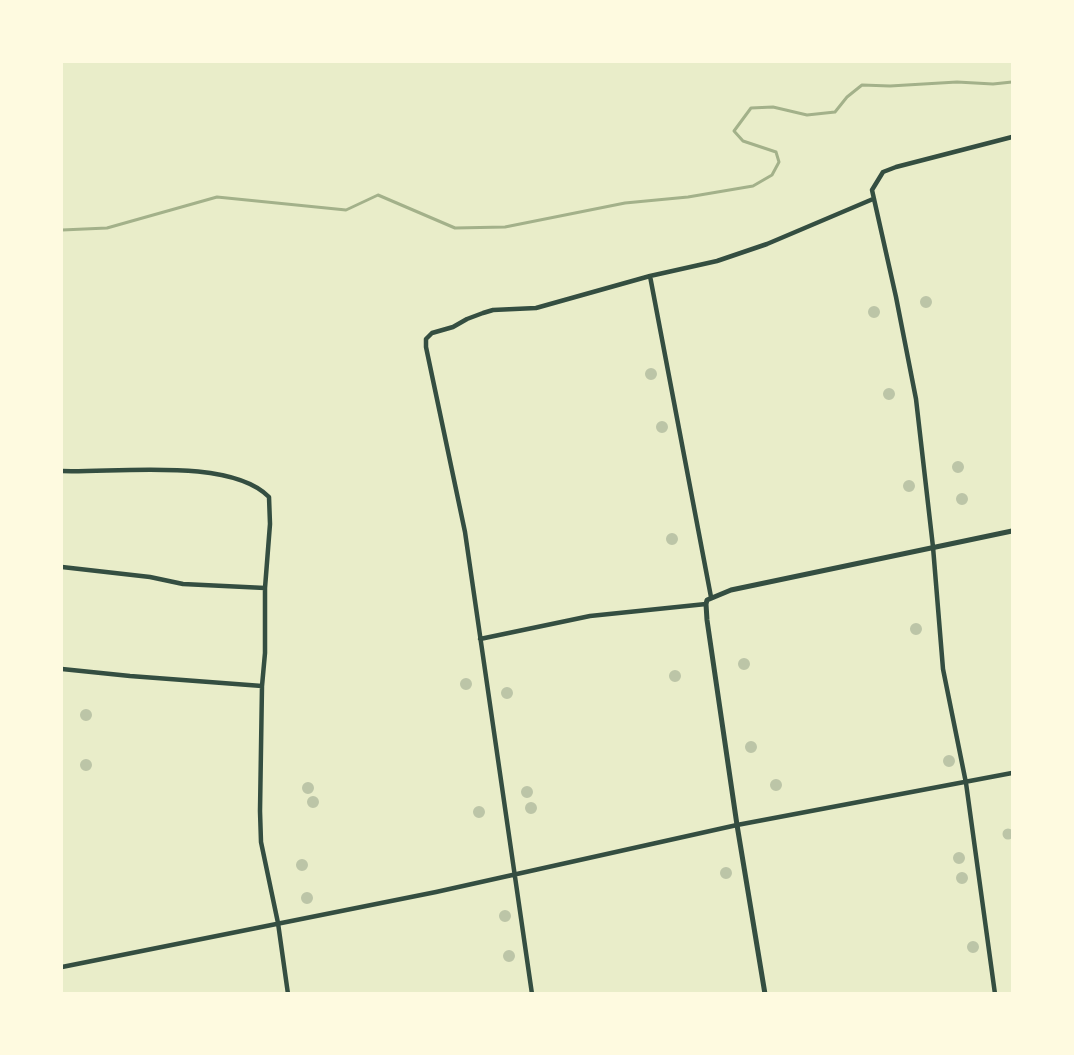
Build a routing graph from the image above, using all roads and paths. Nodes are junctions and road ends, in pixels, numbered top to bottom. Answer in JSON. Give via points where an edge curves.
{"nodes":[{"id":1,"x":1012,"y":137,"type":"edge"},
{"id":2,"x":873,"y":199,"type":"junction"},
{"id":3,"x":650,"y":276,"type":"junction"},
{"id":4,"x":62,"y":471,"type":"edge"},
{"id":5,"x":1012,"y":531,"type":"edge"},
{"id":6,"x":933,"y":547,"type":"junction"},
{"id":7,"x":62,"y":567,"type":"edge"},
{"id":8,"x":266,"y":588,"type":"junction"},
{"id":9,"x":711,"y":597,"type":"junction"},
{"id":10,"x":705,"y":604,"type":"junction"},
{"id":11,"x":480,"y":639,"type":"junction"},
{"id":12,"x":62,"y":669,"type":"edge"},
{"id":13,"x":262,"y":686,"type":"junction"},
{"id":14,"x":1012,"y":772,"type":"edge"},
{"id":15,"x":966,"y":783,"type":"junction"},
{"id":16,"x":737,"y":825,"type":"junction"},
{"id":17,"x":516,"y":875,"type":"junction"},
{"id":18,"x":278,"y":923,"type":"junction"},
{"id":19,"x":62,"y":967,"type":"edge"},
{"id":20,"x":288,"y":993,"type":"edge"},
{"id":21,"x":532,"y":993,"type":"edge"},
{"id":22,"x":765,"y":993,"type":"edge"},
{"id":23,"x":995,"y":993,"type":"edge"}],
"edges":[{"from":1,"to":2,"type":"street","via":[[883,172],[872,190]]},
{"from":2,"to":3,"type":"street","via":[[747,251]]},
{"from":2,"to":6,"type":"street","via":[[916,399]]},
{"from":3,"to":9,"type":"street"},
{"from":3,"to":11,"type":"street","via":[[536,308],[493,310],[432,333],[426,339],[465,532]]},
{"from":4,"to":8,"type":"street","via":[[210,473],[262,490],[270,505]]},
{"from":5,"to":6,"type":"street"},
{"from":6,"to":9,"type":"street"},
{"from":6,"to":15,"type":"street","via":[[943,669]]},
{"from":7,"to":8,"type":"street","via":[[183,584]]},
{"from":8,"to":13,"type":"street"},
{"from":9,"to":10,"type":"street"},
{"from":10,"to":11,"type":"street","via":[[590,616]]},
{"from":10,"to":16,"type":"street"},
{"from":11,"to":17,"type":"street"},
{"from":12,"to":13,"type":"street"},
{"from":13,"to":18,"type":"street","via":[[261,842]]},
{"from":14,"to":15,"type":"street"},
{"from":15,"to":16,"type":"street"},
{"from":15,"to":23,"type":"street"},
{"from":16,"to":17,"type":"street"},
{"from":16,"to":22,"type":"street"},
{"from":17,"to":18,"type":"street"},
{"from":17,"to":21,"type":"street"},
{"from":18,"to":19,"type":"street"},
{"from":18,"to":20,"type":"street"}]}
